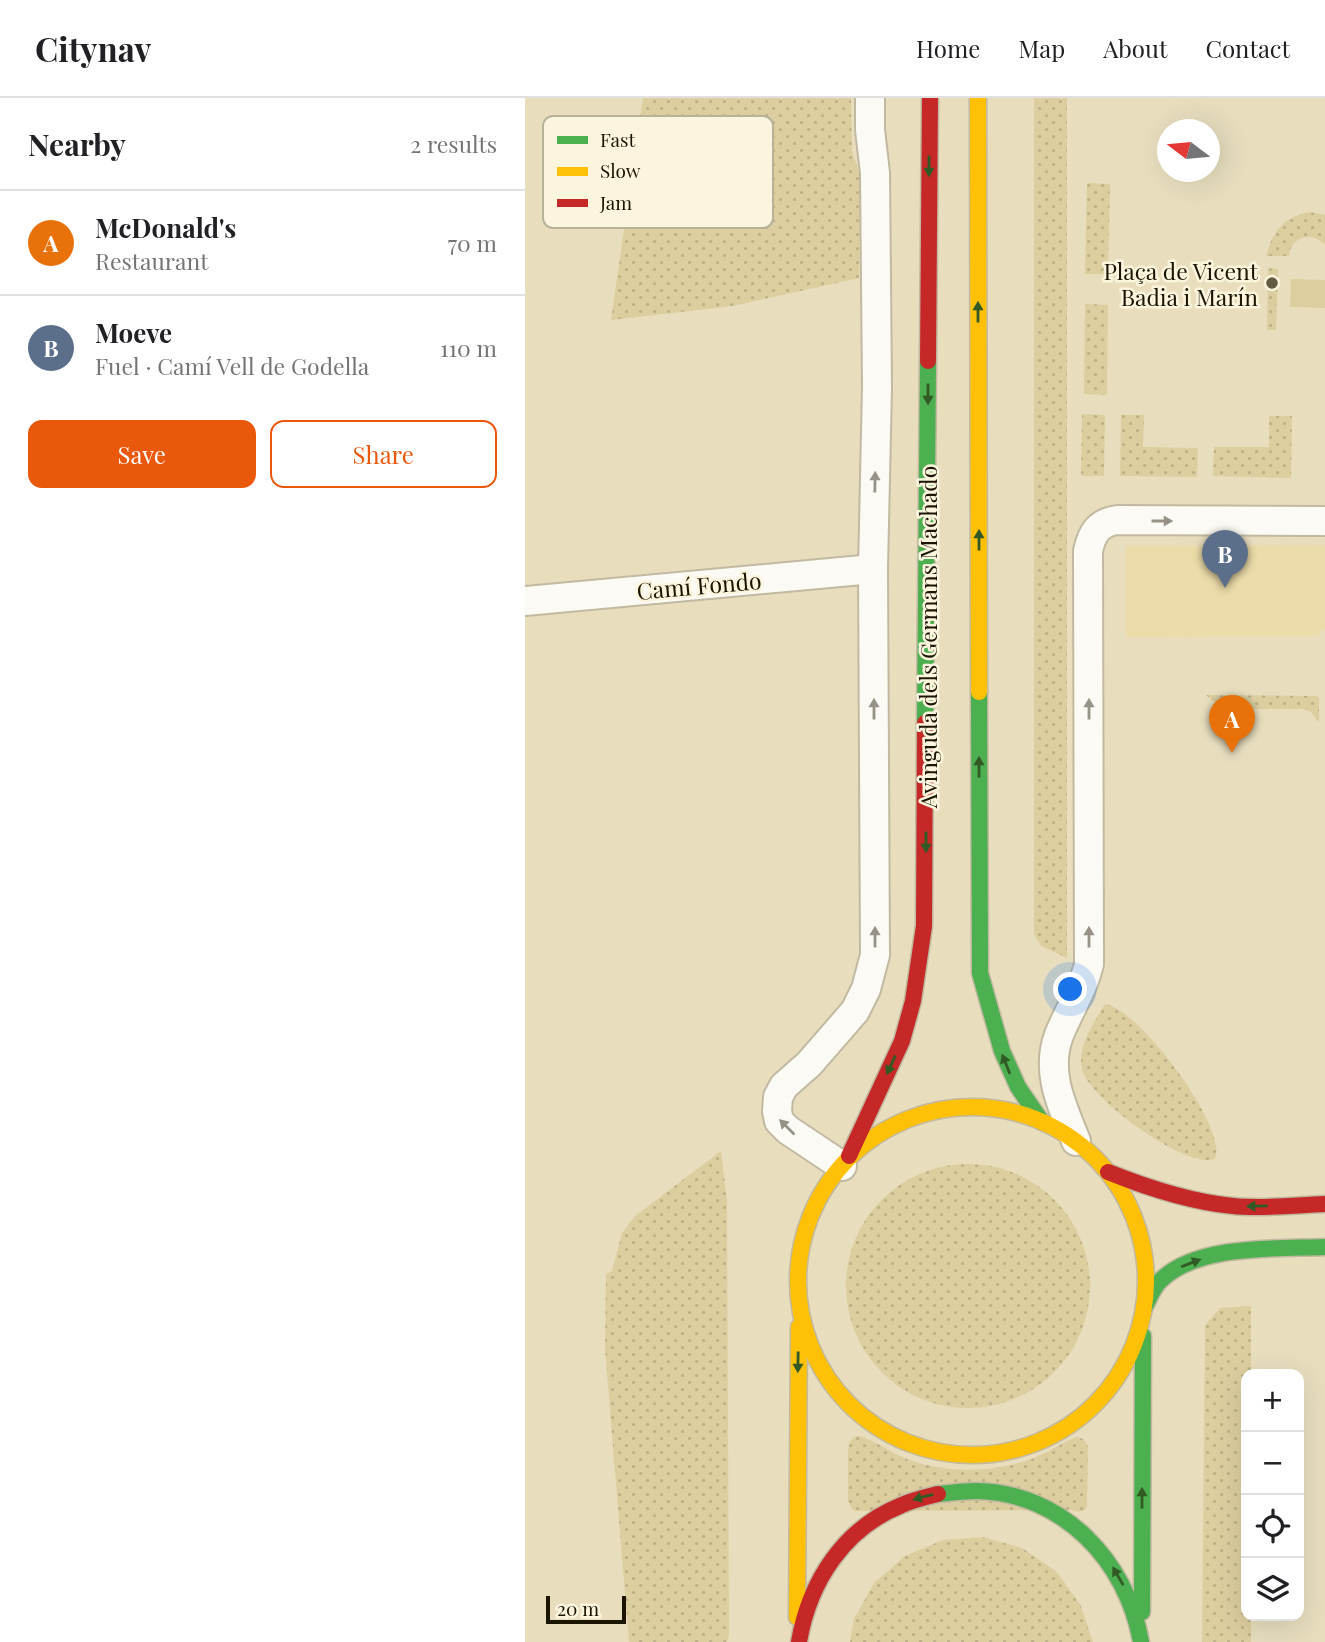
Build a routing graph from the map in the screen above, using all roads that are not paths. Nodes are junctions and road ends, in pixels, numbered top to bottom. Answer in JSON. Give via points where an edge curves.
{"nodes":[{"id":1,"x":870,"y":98,"type":"edge"},
{"id":2,"x":930,"y":98,"type":"edge"},
{"id":3,"x":978,"y":98,"type":"edge"},
{"id":4,"x":1325,"y":521,"type":"edge"},
{"id":5,"x":873,"y":569,"type":"junction"},
{"id":6,"x":525,"y":601,"type":"edge"},
{"id":7,"x":1042,"y":1122,"type":"junction"},
{"id":8,"x":1076,"y":1141,"type":"junction"},
{"id":9,"x":844,"y":1164,"type":"junction"},
{"id":10,"x":1108,"y":1172,"type":"junction"},
{"id":11,"x":1325,"y":1204,"type":"edge"},
{"id":12,"x":1325,"y":1247,"type":"edge"},
{"id":13,"x":799,"y":1269,"type":"junction"},
{"id":14,"x":1143,"y":1312,"type":"junction"},
{"id":15,"x":1141,"y":1641,"type":"edge"},
{"id":16,"x":798,"y":1642,"type":"edge"}],
"edges":[{"from":5,"to":1,"type":"street","one_way":true,"via":[[876,209]]},
{"from":2,"to":9,"type":"main road","name":"Avinguda dels Germans Machado","one_way":true,"via":[[924,926],[902,1041]]},
{"from":7,"to":3,"type":"main road","one_way":true,"via":[[1011,1076],[980,973]]},
{"from":8,"to":4,"type":"street","one_way":true,"via":[[1053,1074],[1059,1035],[1081,992],[1089,964],[1088,551],[1096,529],[1117,520]]},
{"from":5,"to":6,"type":"street","name":"Camí Fondo"},
{"from":9,"to":5,"type":"street","one_way":true,"via":[[788,1130],[776,1111],[785,1086],[855,1011],[875,955]]},
{"from":7,"to":8,"type":"main road"},
{"from":7,"to":9,"type":"main road","via":[[996,1108],[946,1109],[886,1130]]},
{"from":8,"to":10,"type":"main road"},
{"from":9,"to":13,"type":"main road","via":[[812,1214]]},
{"from":11,"to":10,"type":"main road","one_way":true,"via":[[1234,1206],[1198,1201]]},
{"from":10,"to":14,"type":"main road","via":[[1128,1203],[1145,1258]]},
{"from":14,"to":12,"type":"main road","one_way":true,"via":[[1161,1280],[1188,1262],[1239,1251]]},
{"from":13,"to":14,"type":"main road","via":[[804,1325],[813,1351],[846,1402],[892,1436],[949,1454],[978,1456],[1035,1444],[1085,1414],[1122,1369]]},
{"from":13,"to":16,"type":"main road","one_way":true},
{"from":15,"to":14,"type":"main road","one_way":true},
{"from":15,"to":16,"type":"main road","one_way":true,"via":[[1134,1606],[1100,1548],[1046,1507],[1015,1495],[981,1490],[915,1498],[856,1532],[815,1585]]}]}
